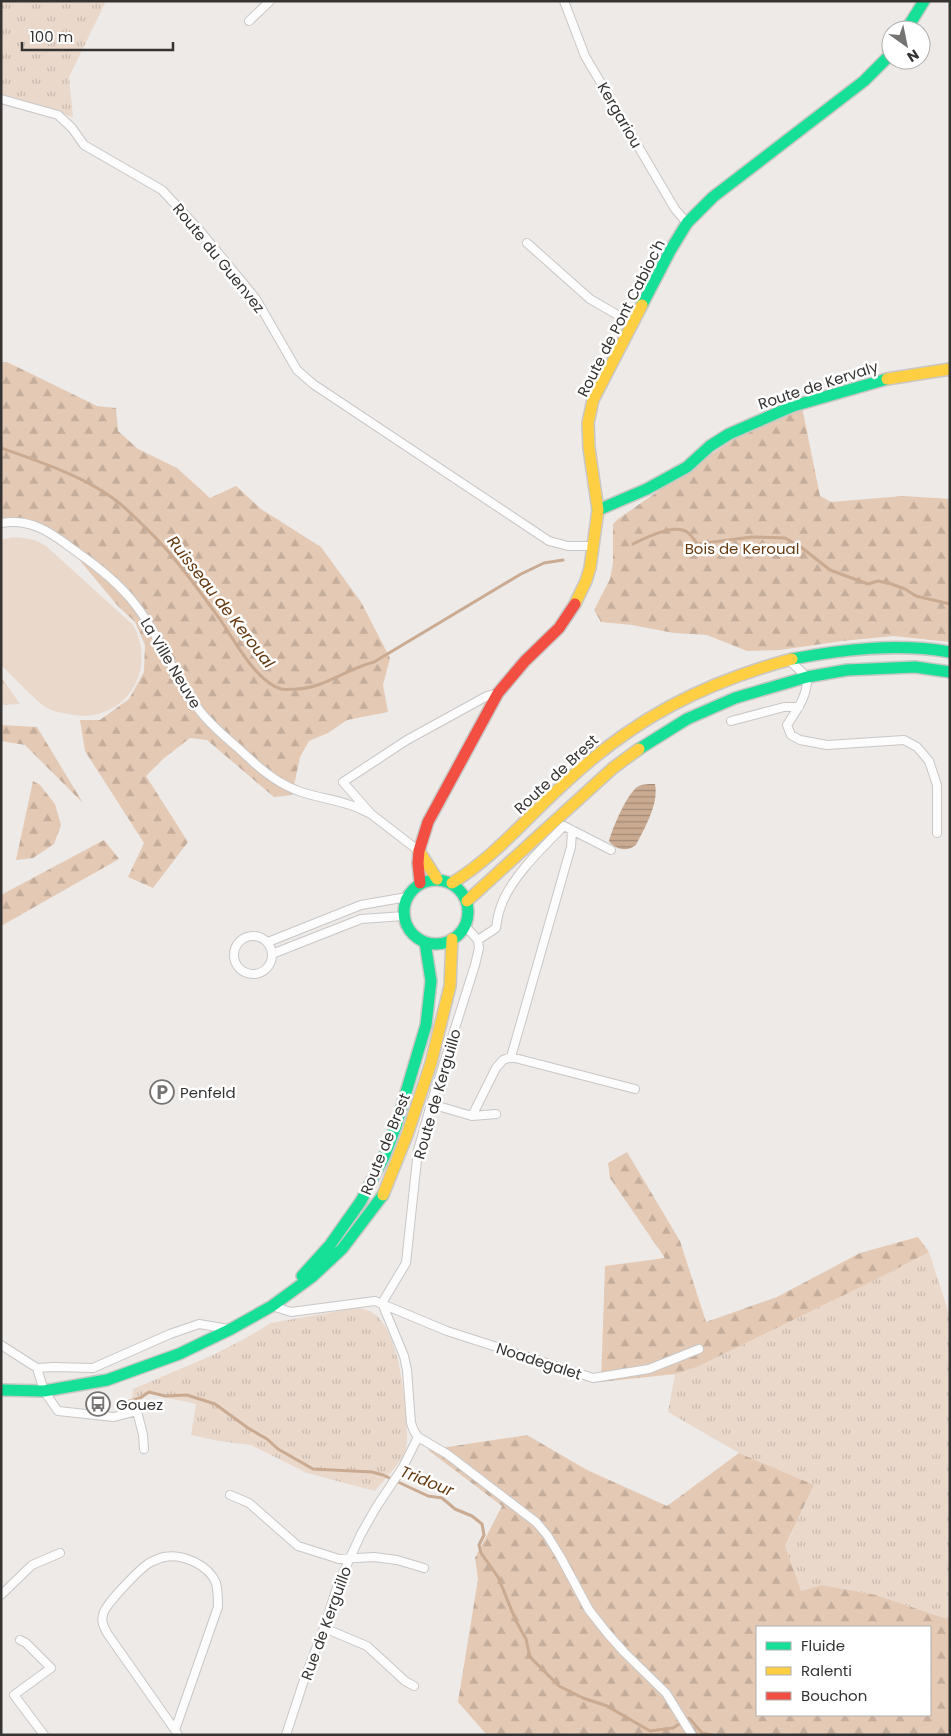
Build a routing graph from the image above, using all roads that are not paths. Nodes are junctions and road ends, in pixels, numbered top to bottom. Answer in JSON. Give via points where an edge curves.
{"nodes":[{"id":1,"x":270,"y":1,"type":"edge"},
{"id":2,"x":564,"y":1,"type":"edge"},
{"id":3,"x":924,"y":1,"type":"edge"},
{"id":4,"x":912,"y":20,"type":"edge"},
{"id":5,"x":249,"y":21,"type":"dead end"},
{"id":6,"x":881,"y":64,"type":"edge"},
{"id":7,"x":1,"y":99,"type":"edge"},
{"id":8,"x":687,"y":223,"type":"junction"},
{"id":9,"x":527,"y":243,"type":"dead end"},
{"id":10,"x":633,"y":324,"type":"junction"},
{"id":11,"x":950,"y":369,"type":"edge"},
{"id":12,"x":598,"y":510,"type":"junction"},
{"id":13,"x":1,"y":523,"type":"edge"},
{"id":14,"x":594,"y":546,"type":"junction"},
{"id":15,"x":950,"y":652,"type":"edge"},
{"id":16,"x":788,"y":659,"type":"junction"},
{"id":17,"x":950,"y":672,"type":"edge"},
{"id":18,"x":807,"y":677,"type":"junction"},
{"id":19,"x":498,"y":693,"type":"junction"},
{"id":20,"x":799,"y":707,"type":"junction"},
{"id":21,"x":731,"y":721,"type":"dead end"},
{"id":22,"x":371,"y":814,"type":"junction"},
{"id":23,"x":572,"y":830,"type":"junction"},
{"id":24,"x":937,"y":833,"type":"dead end"},
{"id":25,"x":611,"y":850,"type":"dead end"},
{"id":26,"x":419,"y":851,"type":"junction"},
{"id":27,"x":437,"y":879,"type":"junction"},
{"id":28,"x":452,"y":883,"type":"junction"},
{"id":29,"x":420,"y":884,"type":"junction"},
{"id":30,"x":407,"y":897,"type":"junction"},
{"id":31,"x":467,"y":901,"type":"junction"},
{"id":32,"x":404,"y":916,"type":"junction"},
{"id":33,"x":465,"y":926,"type":"junction"},
{"id":34,"x":452,"y":939,"type":"junction"},
{"id":35,"x":478,"y":940,"type":"junction"},
{"id":36,"x":268,"y":942,"type":"junction"},
{"id":37,"x":425,"y":942,"type":"junction"},
{"id":38,"x":272,"y":954,"type":"junction"},
{"id":39,"x":511,"y":1057,"type":"junction"},
{"id":40,"x":636,"y":1089,"type":"dead end"},
{"id":41,"x":431,"y":1104,"type":"junction"},
{"id":42,"x":496,"y":1114,"type":"dead end"},
{"id":43,"x":472,"y":1116,"type":"junction"},
{"id":44,"x":286,"y":1294,"type":"junction"},
{"id":45,"x":382,"y":1303,"type":"junction"},
{"id":46,"x":272,"y":1306,"type":"junction"},
{"id":47,"x":231,"y":1329,"type":"junction"},
{"id":48,"x":1,"y":1344,"type":"edge"},
{"id":49,"x":699,"y":1349,"type":"dead end"},
{"id":50,"x":37,"y":1368,"type":"junction"},
{"id":51,"x":1,"y":1390,"type":"edge"},
{"id":52,"x":44,"y":1391,"type":"junction"},
{"id":53,"x":418,"y":1437,"type":"junction"},
{"id":54,"x":144,"y":1449,"type":"dead end"},
{"id":55,"x":230,"y":1495,"type":"dead end"},
{"id":56,"x":60,"y":1553,"type":"dead end"},
{"id":57,"x":350,"y":1559,"type":"junction"},
{"id":58,"x":424,"y":1568,"type":"dead end"},
{"id":59,"x":1,"y":1595,"type":"edge"},
{"id":60,"x":324,"y":1628,"type":"junction"},
{"id":61,"x":20,"y":1640,"type":"dead end"},
{"id":62,"x":414,"y":1686,"type":"dead end"},
{"id":63,"x":176,"y":1732,"type":"edge"},
{"id":64,"x":44,"y":1735,"type":"edge"},
{"id":65,"x":286,"y":1735,"type":"edge"},
{"id":66,"x":692,"y":1735,"type":"edge"}],
"edges":[{"from":1,"to":5,"type":"street"},
{"from":2,"to":8,"type":"street","name":"Kergariou","via":[[585,56],[675,209]]},
{"from":3,"to":4,"type":"main road"},
{"from":6,"to":8,"type":"main road","name":"Route de Pont Cabioc'h","via":[[864,82],[713,197]]},
{"from":7,"to":14,"type":"street","name":"Route du Guenvez","via":[[58,115],[84,145],[162,190],[256,299],[297,370],[313,384],[548,541],[568,546]]},
{"from":8,"to":10,"type":"main road","name":"Route de Pont Cabioc'h"},
{"from":9,"to":10,"type":"street","via":[[590,299]]},
{"from":10,"to":12,"type":"main road","name":"Route de Pont Cabioc'h","via":[[593,400],[588,423]]},
{"from":11,"to":12,"type":"main road","name":"Route de Kervaly","via":[[881,380],[793,406],[729,434],[687,467],[646,490]]},
{"from":12,"to":14,"type":"main road","name":"Route de Pont Cabioc'h"},
{"from":13,"to":22,"type":"street","name":"La Ville Neuve","via":[[14,521],[37,526],[95,565],[130,598],[201,712],[266,772],[296,790]]},
{"from":14,"to":19,"type":"main road","name":"Route de Pont Cabioc'h","via":[[586,581],[572,610]]},
{"from":15,"to":16,"type":"main road","name":"Route de Brest","via":[[915,647],[850,648]]},
{"from":16,"to":18,"type":"street"},
{"from":16,"to":28,"type":"main road","name":"Route de Brest","via":[[724,680],[675,702],[628,731],[595,755],[492,855]]},
{"from":17,"to":18,"type":"main road","via":[[915,667],[847,670]]},
{"from":18,"to":20,"type":"street"},
{"from":18,"to":31,"type":"main road","via":[[735,698],[688,719],[643,746],[613,768]]},
{"from":19,"to":22,"type":"street","via":[[407,740],[343,782]]},
{"from":19,"to":26,"type":"main road","name":"Route de Pont Cabioc'h","via":[[428,822]]},
{"from":20,"to":21,"type":"street","via":[[784,707]]},
{"from":20,"to":24,"type":"street","via":[[787,725],[791,735],[800,740],[826,745],[904,740],[917,747],[929,761],[937,785]]},
{"from":22,"to":26,"type":"street"},
{"from":23,"to":25,"type":"street"},
{"from":23,"to":35,"type":"street","via":[[564,826],[535,855],[500,907],[496,928]]},
{"from":23,"to":39,"type":"street","via":[[571,846]]},
{"from":26,"to":27,"type":"main road"},
{"from":26,"to":29,"type":"main road","name":"Route de Pont Cabioc'h"},
{"from":27,"to":28,"type":"main road"},
{"from":27,"to":29,"type":"main road"},
{"from":28,"to":31,"type":"main road"},
{"from":29,"to":30,"type":"main road"},
{"from":30,"to":32,"type":"main road"},
{"from":30,"to":36,"type":"street","via":[[361,905]]},
{"from":31,"to":33,"type":"main road"},
{"from":32,"to":37,"type":"main road","via":[[415,936]]},
{"from":32,"to":38,"type":"street","via":[[362,919]]},
{"from":33,"to":34,"type":"main road"},
{"from":33,"to":35,"type":"street"},
{"from":34,"to":37,"type":"main road","via":[[444,943]]},
{"from":34,"to":44,"type":"main road","name":"Route de Brest","via":[[450,986],[431,1063],[383,1196],[342,1249],[313,1276]]},
{"from":35,"to":41,"type":"street","name":"Route de Kerguillo","via":[[480,948]]},
{"from":36,"to":38,"type":"street"},
{"from":36,"to":38,"type":"street","via":[[255,935],[243,938],[234,950],[235,962],[245,972],[259,973],[266,970]]},
{"from":37,"to":44,"type":"main road","name":"Route de Brest","via":[[431,981],[426,1025],[387,1149],[361,1201],[330,1245]]},
{"from":39,"to":40,"type":"street"},
{"from":39,"to":43,"type":"street","via":[[496,1068]]},
{"from":41,"to":43,"type":"street"},
{"from":41,"to":45,"type":"street","name":"Route de Kerguillo","via":[[416,1164],[406,1263]]},
{"from":42,"to":43,"type":"street"},
{"from":44,"to":46,"type":"main road","name":"Route de Brest"},
{"from":45,"to":46,"type":"street","via":[[375,1301],[291,1312]]},
{"from":45,"to":49,"type":"street","name":"Noadegalet","via":[[447,1331],[593,1378],[649,1369]]},
{"from":45,"to":53,"type":"street","via":[[404,1356],[411,1423]]},
{"from":46,"to":47,"type":"main road","name":"Route de Brest"},
{"from":47,"to":50,"type":"street","via":[[199,1324],[93,1368]]},
{"from":47,"to":52,"type":"main road","name":"Route de Brest","via":[[179,1354],[107,1380]]},
{"from":48,"to":50,"type":"street"},
{"from":50,"to":52,"type":"street"},
{"from":51,"to":52,"type":"main road","name":"Route de Brest"},
{"from":52,"to":54,"type":"street","via":[[58,1411],[114,1417],[137,1411]]},
{"from":53,"to":57,"type":"street","name":"Rue de Kerguillo"},
{"from":53,"to":66,"type":"street","via":[[447,1454],[536,1522],[560,1556],[589,1610],[624,1652],[666,1693]]},
{"from":55,"to":57,"type":"street","via":[[249,1503],[298,1546],[338,1559]]},
{"from":56,"to":59,"type":"street","via":[[32,1565]]},
{"from":57,"to":58,"type":"street","via":[[374,1557]]},
{"from":57,"to":60,"type":"street","name":"Rue de Kerguillo"},
{"from":60,"to":62,"type":"street","via":[[367,1646]]},
{"from":60,"to":65,"type":"street","name":"Rue de Kerguillo"},
{"from":61,"to":64,"type":"street","via":[[51,1668],[14,1695]]},
{"from":63,"to":63,"type":"street","via":[[218,1607],[218,1595],[215,1582],[194,1561],[164,1557],[150,1562],[109,1603],[102,1623]]}]}
